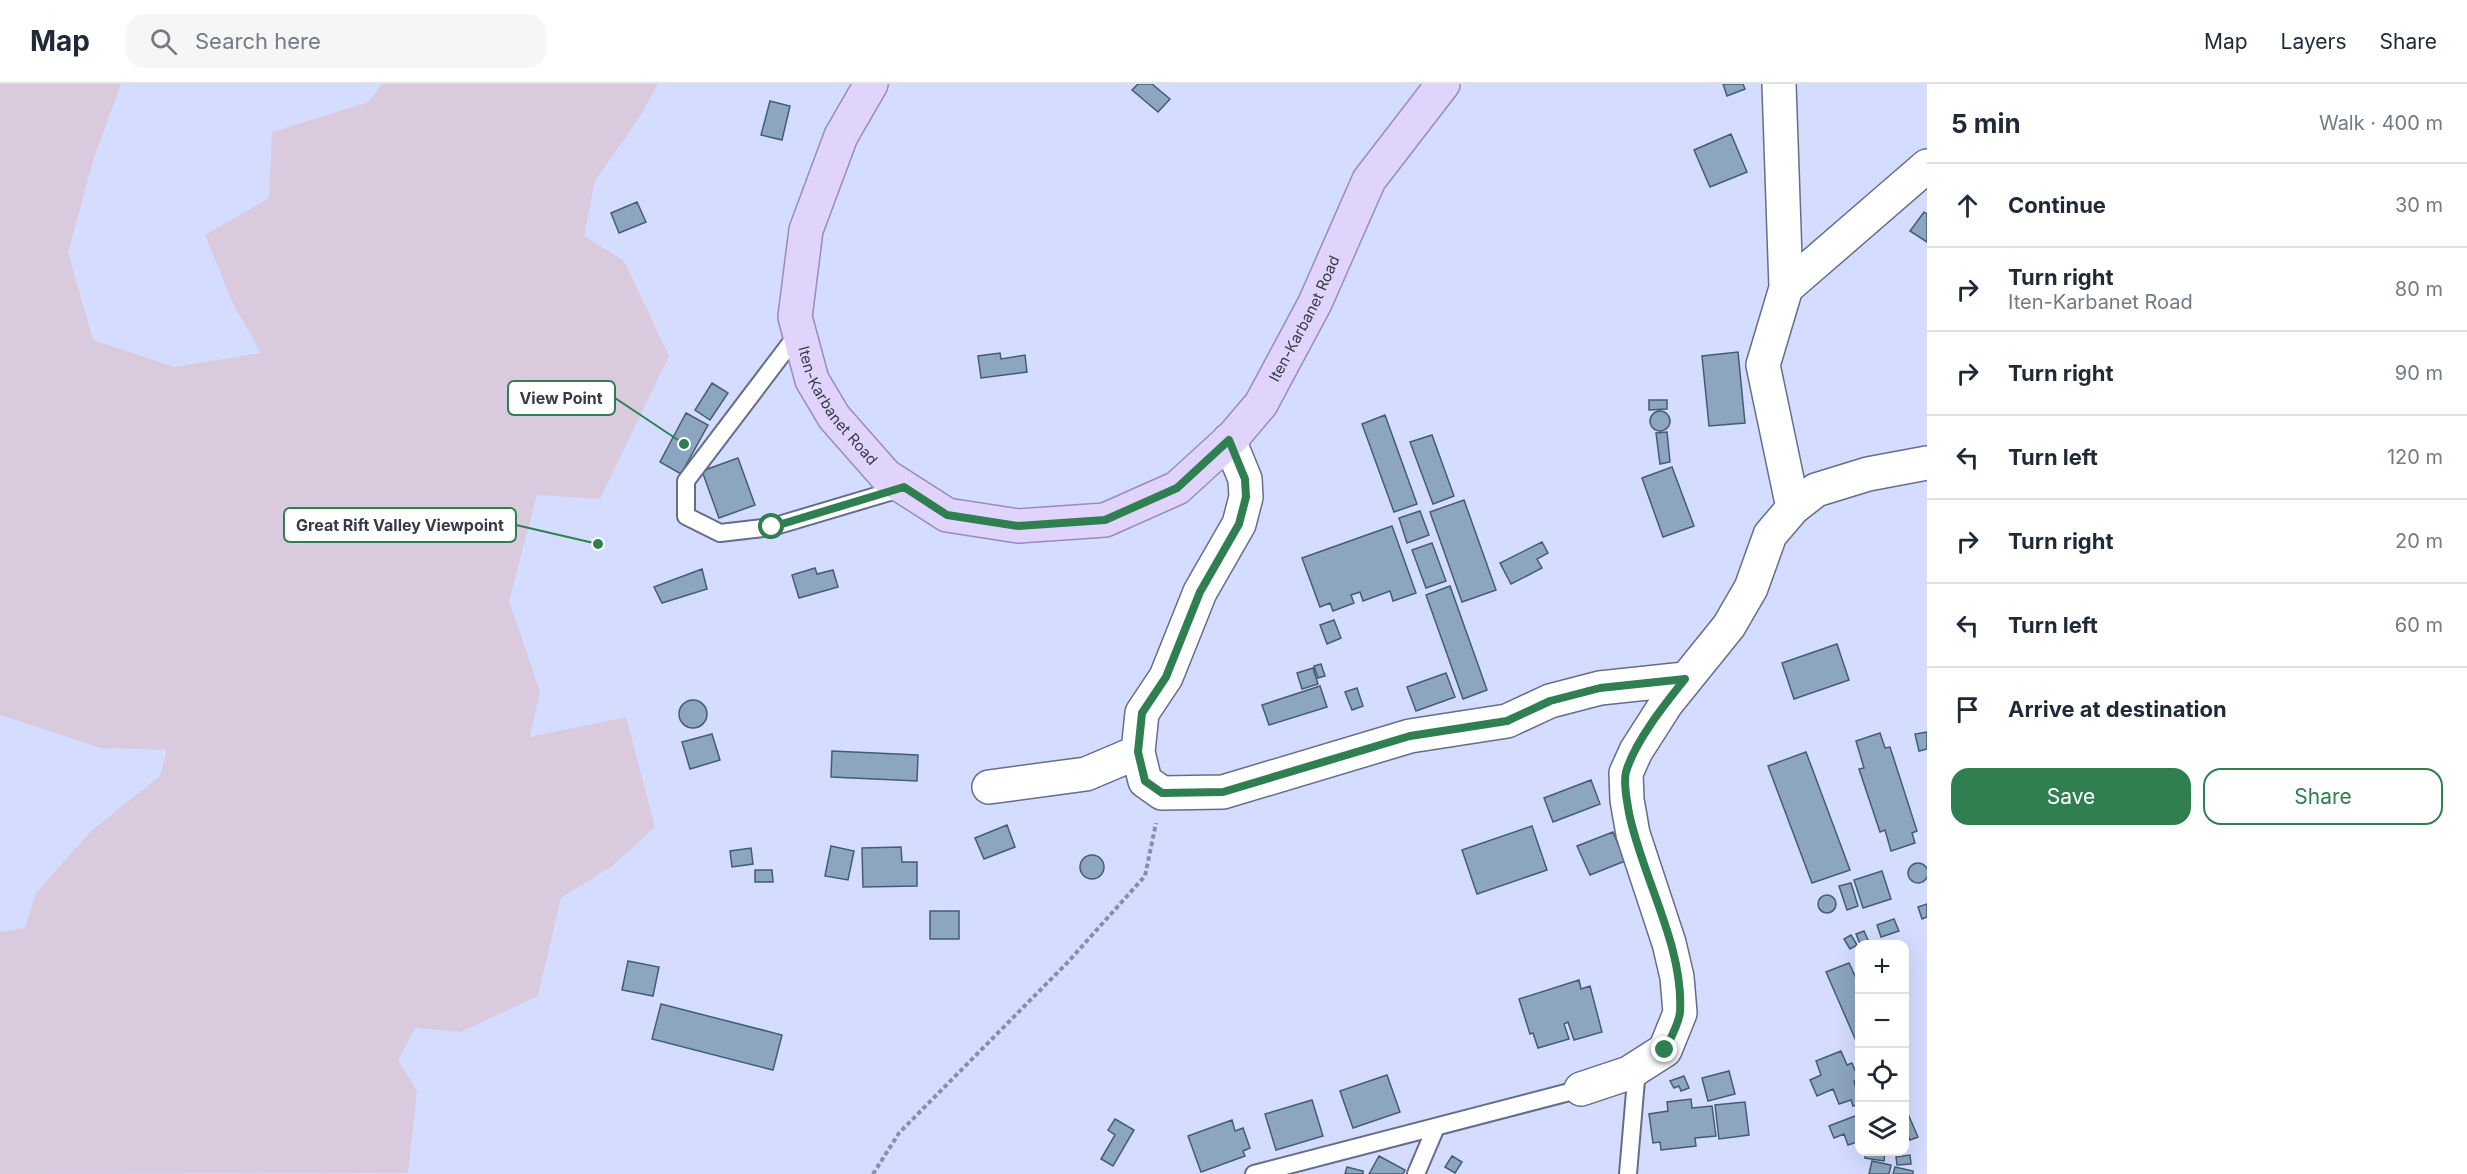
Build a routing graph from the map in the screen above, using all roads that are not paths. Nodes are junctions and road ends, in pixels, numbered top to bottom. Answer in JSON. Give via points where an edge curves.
{"nodes":[{"id":1,"x":871,"y":84,"type":"edge"},
{"id":2,"x":1443,"y":84,"type":"edge"},
{"id":3,"x":1779,"y":84,"type":"edge"},
{"id":4,"x":1927,"y":166,"type":"edge"},
{"id":5,"x":1786,"y":288,"type":"junction"},
{"id":6,"x":799,"y":332,"type":"junction"},
{"id":7,"x":1229,"y":440,"type":"junction"},
{"id":8,"x":1927,"y":463,"type":"edge"},
{"id":9,"x":904,"y":487,"type":"junction"},
{"id":10,"x":1793,"y":508,"type":"junction"},
{"id":11,"x":1685,"y":679,"type":"junction"},
{"id":12,"x":1138,"y":752,"type":"junction"},
{"id":13,"x":988,"y":787,"type":"dead end"},
{"id":14,"x":1637,"y":1068,"type":"junction"},
{"id":15,"x":1581,"y":1089,"type":"joint"},
{"id":16,"x":1436,"y":1127,"type":"junction"},
{"id":17,"x":1254,"y":1174,"type":"edge"},
{"id":18,"x":1416,"y":1174,"type":"edge"},
{"id":19,"x":1628,"y":1174,"type":"edge"}],
"edges":[{"from":1,"to":6,"type":"main road","name":"Iten-Karbanet Road","via":[[841,136],[806,230],[795,317]]},
{"from":2,"to":7,"type":"main road","name":"Iten-Karbanet Road","via":[[1369,180],[1316,303],[1261,404]]},
{"from":3,"to":5,"type":"street"},
{"from":4,"to":5,"type":"street"},
{"from":5,"to":10,"type":"street","via":[[1762,365]]},
{"from":6,"to":9,"type":"main road","name":"Iten-Karbanet Road","via":[[813,380],[834,417],[886,476]]},
{"from":6,"to":9,"type":"lane","via":[[686,481],[686,516],[720,533],[772,527]]},
{"from":7,"to":9,"type":"main road","name":"Iten-Karbanet Road","via":[[1177,488],[1105,520],[1018,526],[947,515]]},
{"from":7,"to":12,"type":"street","via":[[1245,479],[1246,497],[1239,524],[1200,592],[1166,677],[1142,713]]},
{"from":8,"to":10,"type":"street","via":[[1868,474],[1816,490]]},
{"from":10,"to":11,"type":"street","via":[[1770,535],[1751,588],[1729,626]]},
{"from":11,"to":12,"type":"street","via":[[1600,688],[1550,701],[1507,721],[1410,736],[1223,792],[1162,793],[1145,781]]},
{"from":11,"to":14,"type":"street","via":[[1636,751],[1626,773],[1633,834],[1670,944],[1680,1013],[1665,1050]]},
{"from":12,"to":13,"type":"street","via":[[1086,774]]},
{"from":14,"to":15,"type":"street"},
{"from":14,"to":19,"type":"lane"},
{"from":15,"to":16,"type":"lane"},
{"from":16,"to":17,"type":"lane"},
{"from":16,"to":18,"type":"lane"}]}
